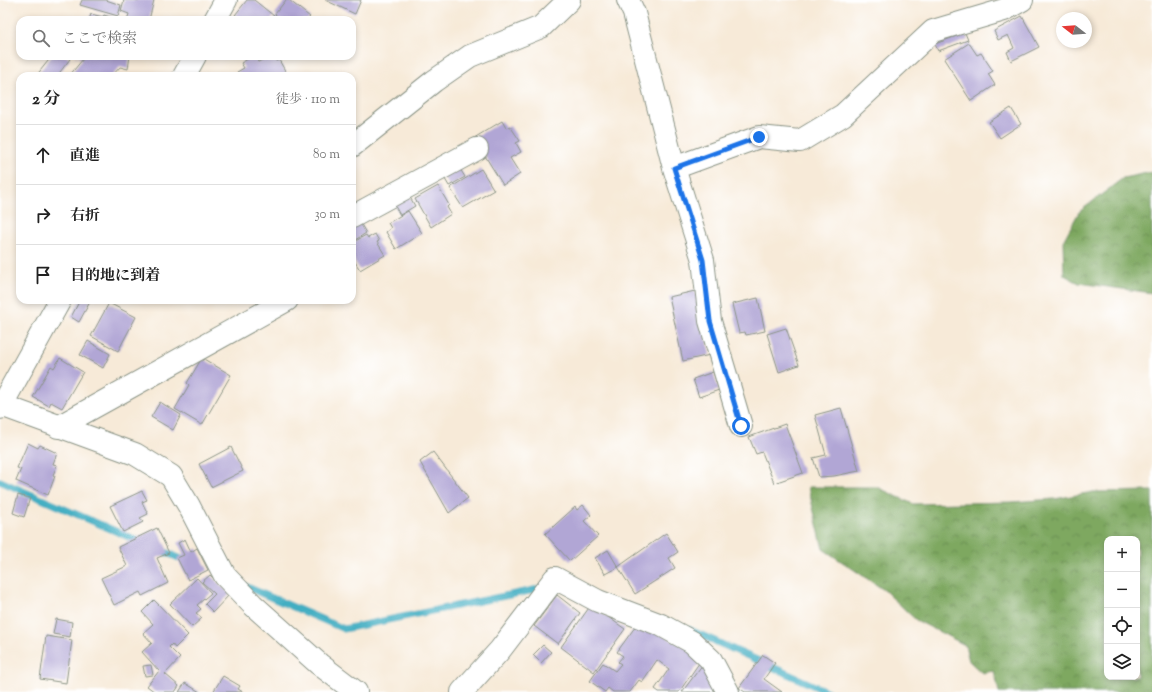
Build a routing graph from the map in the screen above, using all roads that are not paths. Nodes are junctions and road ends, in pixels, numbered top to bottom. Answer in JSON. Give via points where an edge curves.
{"nodes":[{"id":1,"x":226,"y":0,"type":"edge"},
{"id":2,"x":569,"y":0,"type":"edge"},
{"id":3,"x":628,"y":0,"type":"edge"},
{"id":4,"x":1022,"y":0,"type":"edge"},
{"id":5,"x":217,"y":16,"type":"edge"},
{"id":6,"x":193,"y":60,"type":"edge"},
{"id":7,"x":186,"y":72,"type":"edge"},
{"id":8,"x":356,"y":143,"type":"edge"},
{"id":9,"x":477,"y":149,"type":"dead end"},
{"id":10,"x":674,"y":168,"type":"junction"},
{"id":11,"x":356,"y":215,"type":"edge"},
{"id":12,"x":58,"y":304,"type":"edge"},
{"id":13,"x":280,"y":304,"type":"edge"},
{"id":14,"x":1,"y":407,"type":"edge"},
{"id":15,"x":741,"y":426,"type":"dead end"},
{"id":16,"x":58,"y":427,"type":"junction"},
{"id":17,"x":356,"y":692,"type":"edge"},
{"id":18,"x":462,"y":692,"type":"edge"},
{"id":19,"x":728,"y":692,"type":"edge"}],
"edges":[{"from":1,"to":5,"type":"street"},
{"from":2,"to":8,"type":"street","via":[[541,27],[470,56]]},
{"from":3,"to":10,"type":"street","via":[[634,13]]},
{"from":4,"to":10,"type":"street","via":[[1004,10],[933,31],[843,115],[800,140],[759,137]]},
{"from":6,"to":7,"type":"street"},
{"from":9,"to":11,"type":"street"},
{"from":10,"to":15,"type":"street","via":[[703,260],[710,321]]},
{"from":12,"to":14,"type":"street"},
{"from":13,"to":16,"type":"street"},
{"from":14,"to":16,"type":"street"},
{"from":16,"to":17,"type":"street","via":[[135,454],[171,476],[225,576],[253,605],[319,664]]},
{"from":18,"to":19,"type":"street","via":[[500,650],[555,578],[598,602],[661,624],[692,642],[711,660]]}]}
